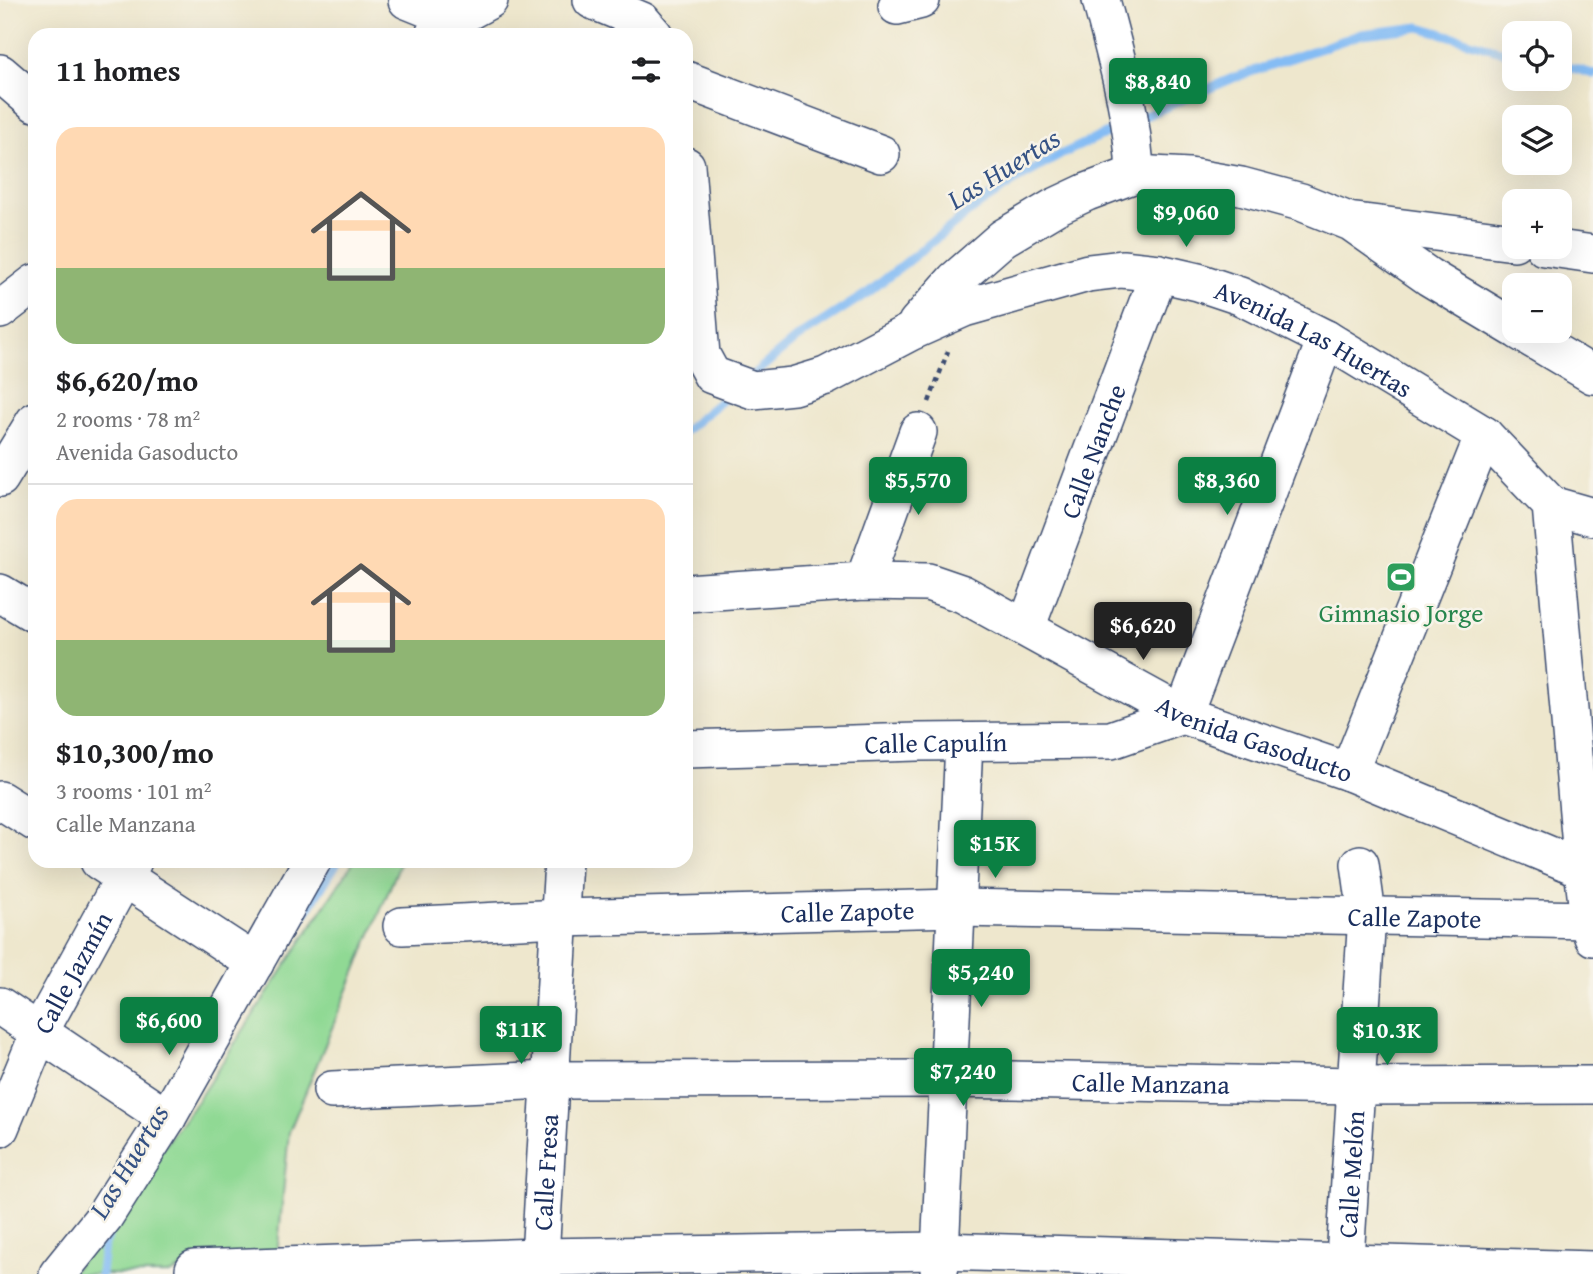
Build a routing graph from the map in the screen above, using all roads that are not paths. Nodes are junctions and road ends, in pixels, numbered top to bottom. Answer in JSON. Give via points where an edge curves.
{"nodes":[{"id":1,"x":407,"y":0,"type":"edge"},
{"id":2,"x":489,"y":0,"type":"edge"},
{"id":3,"x":592,"y":0,"type":"edge"},
{"id":4,"x":1101,"y":0,"type":"edge"},
{"id":5,"x":444,"y":27,"type":"edge"},
{"id":6,"x":640,"y":28,"type":"edge"},
{"id":7,"x":0,"y":73,"type":"edge"},
{"id":8,"x":693,"y":83,"type":"edge"},
{"id":9,"x":28,"y":97,"type":"edge"},
{"id":10,"x":881,"y":154,"type":"dead end"},
{"id":11,"x":1135,"y":164,"type":"junction"},
{"id":12,"x":1351,"y":222,"type":"junction"},
{"id":13,"x":1502,"y":241,"type":"edge"},
{"id":14,"x":1572,"y":251,"type":"edge"},
{"id":15,"x":693,"y":254,"type":"edge"},
{"id":16,"x":1593,"y":254,"type":"edge"},
{"id":17,"x":1159,"y":273,"type":"junction"},
{"id":18,"x":28,"y":288,"type":"edge"},
{"id":19,"x":0,"y":310,"type":"edge"},
{"id":20,"x":1502,"y":321,"type":"edge"},
{"id":21,"x":909,"y":332,"type":"junction"},
{"id":22,"x":1326,"y":339,"type":"junction"},
{"id":23,"x":1539,"y":343,"type":"edge"},
{"id":24,"x":1593,"y":375,"type":"edge"},
{"id":25,"x":718,"y":384,"type":"edge"},
{"id":26,"x":28,"y":432,"type":"edge"},
{"id":27,"x":918,"y":432,"type":"road end"},
{"id":28,"x":1484,"y":435,"type":"junction"},
{"id":29,"x":0,"y":478,"type":"edge"},
{"id":30,"x":1550,"y":505,"type":"junction"},
{"id":31,"x":1593,"y":517,"type":"edge"},
{"id":32,"x":864,"y":582,"type":"junction"},
{"id":33,"x":0,"y":593,"type":"edge"},
{"id":34,"x":693,"y":593,"type":"edge"},
{"id":35,"x":28,"y":610,"type":"edge"},
{"id":36,"x":1026,"y":628,"type":"junction"},
{"id":37,"x":1579,"y":668,"type":"edge"},
{"id":38,"x":1183,"y":715,"type":"junction"},
{"id":39,"x":964,"y":743,"type":"junction"},
{"id":40,"x":693,"y":749,"type":"edge"},
{"id":41,"x":1349,"y":772,"type":"junction"},
{"id":42,"x":0,"y":800,"type":"edge"},
{"id":43,"x":28,"y":818,"type":"edge"},
{"id":44,"x":1586,"y":821,"type":"edge"},
{"id":45,"x":1360,"y":864,"type":"dead end"},
{"id":46,"x":118,"y":868,"type":"edge"},
{"id":47,"x":122,"y":868,"type":"edge"},
{"id":48,"x":308,"y":868,"type":"edge"},
{"id":49,"x":564,"y":868,"type":"edge"},
{"id":50,"x":1583,"y":869,"type":"junction"},
{"id":51,"x":957,"y":908,"type":"junction"},
{"id":52,"x":1367,"y":915,"type":"junction"},
{"id":53,"x":560,"y":918,"type":"junction"},
{"id":54,"x":402,"y":926,"type":"dead end"},
{"id":55,"x":1591,"y":928,"type":"edge"},
{"id":56,"x":255,"y":963,"type":"junction"},
{"id":57,"x":0,"y":1006,"type":"edge"},
{"id":58,"x":40,"y":1031,"type":"junction"},
{"id":59,"x":948,"y":1079,"type":"junction"},
{"id":60,"x":549,"y":1080,"type":"junction"},
{"id":61,"x":1593,"y":1085,"type":"edge"},
{"id":62,"x":1357,"y":1086,"type":"junction"},
{"id":63,"x":332,"y":1090,"type":"dead end"},
{"id":64,"x":167,"y":1118,"type":"junction"},
{"id":65,"x":0,"y":1128,"type":"edge"},
{"id":66,"x":939,"y":1262,"type":"edge"},
{"id":67,"x":539,"y":1266,"type":"edge"},
{"id":68,"x":1344,"y":1268,"type":"edge"},
{"id":69,"x":194,"y":1269,"type":"dead end"},
{"id":70,"x":262,"y":1270,"type":"edge"},
{"id":71,"x":1593,"y":1270,"type":"edge"},
{"id":72,"x":58,"y":1274,"type":"edge"}],
"edges":[{"from":1,"to":5,"type":"street"},
{"from":2,"to":5,"type":"street"},
{"from":3,"to":6,"type":"street"},
{"from":4,"to":11,"type":"street","via":[[1124,91]]},
{"from":7,"to":9,"type":"street"},
{"from":8,"to":10,"type":"street"},
{"from":11,"to":12,"type":"street","via":[[1301,202]]},
{"from":11,"to":21,"type":"street","via":[[1003,238],[955,280]]},
{"from":12,"to":13,"type":"street"},
{"from":12,"to":20,"type":"street"},
{"from":14,"to":16,"type":"street"},
{"from":15,"to":25,"type":"street","name":"Avenida Las Huertas","via":[[701,355]]},
{"from":17,"to":21,"type":"street","name":"Avenida Las Huertas","via":[[1122,269],[1088,273],[964,308]]},
{"from":17,"to":22,"type":"street","name":"Avenida Las Huertas","via":[[1240,296]]},
{"from":17,"to":36,"type":"street","name":"Calle Nanche"},
{"from":18,"to":19,"type":"street"},
{"from":21,"to":25,"type":"street","name":"Avenida Las Huertas","via":[[826,376],[793,386]]},
{"from":22,"to":28,"type":"street","name":"Avenida Las Huertas"},
{"from":22,"to":38,"type":"street"},
{"from":23,"to":24,"type":"street"},
{"from":26,"to":29,"type":"street"},
{"from":27,"to":32,"type":"street"},
{"from":28,"to":30,"type":"street","name":"Avenida Las Huertas"},
{"from":28,"to":41,"type":"street"},
{"from":30,"to":31,"type":"street"},
{"from":30,"to":37,"type":"street"},
{"from":32,"to":34,"type":"street","name":"Avenida Gasoducto"},
{"from":32,"to":36,"type":"street","name":"Avenida Gasoducto","via":[[928,582],[963,594]]},
{"from":33,"to":35,"type":"street"},
{"from":36,"to":38,"type":"street","name":"Avenida Gasoducto"},
{"from":37,"to":44,"type":"street"},
{"from":38,"to":39,"type":"street","name":"Calle Capulín","via":[[1111,740]]},
{"from":38,"to":41,"type":"street","name":"Avenida Gasoducto"},
{"from":39,"to":40,"type":"street","name":"Calle Capulín"},
{"from":39,"to":51,"type":"street"},
{"from":41,"to":50,"type":"street","name":"Avenida Gasoducto"},
{"from":42,"to":43,"type":"street"},
{"from":44,"to":50,"type":"street"},
{"from":45,"to":52,"type":"street","name":"Calle Melón"},
{"from":46,"to":58,"type":"street","name":"Calle Jazmín"},
{"from":47,"to":56,"type":"street"},
{"from":48,"to":56,"type":"street"},
{"from":49,"to":53,"type":"street","name":"Calle Fresa"},
{"from":50,"to":55,"type":"street"},
{"from":51,"to":52,"type":"street","name":"Calle Zapote"},
{"from":51,"to":53,"type":"street","name":"Calle Zapote"},
{"from":51,"to":59,"type":"street"},
{"from":52,"to":55,"type":"street","name":"Calle Zapote"},
{"from":52,"to":62,"type":"street","name":"Calle Melón"},
{"from":53,"to":54,"type":"street","name":"Calle Zapote"},
{"from":53,"to":60,"type":"street","name":"Calle Fresa"},
{"from":56,"to":64,"type":"street"},
{"from":57,"to":58,"type":"street"},
{"from":58,"to":64,"type":"street"},
{"from":58,"to":65,"type":"street","name":"Calle Jazmín"},
{"from":59,"to":60,"type":"street","name":"Calle Manzana"},
{"from":59,"to":62,"type":"street","name":"Calle Manzana"},
{"from":59,"to":66,"type":"street"},
{"from":60,"to":63,"type":"street","name":"Calle Manzana"},
{"from":60,"to":67,"type":"street","name":"Calle Fresa"},
{"from":61,"to":62,"type":"street","name":"Calle Manzana"},
{"from":62,"to":68,"type":"street","name":"Calle Melón"},
{"from":64,"to":72,"type":"street","via":[[104,1217]]},
{"from":66,"to":67,"type":"street"},
{"from":66,"to":68,"type":"street"},
{"from":67,"to":70,"type":"street"},
{"from":68,"to":71,"type":"street"},
{"from":69,"to":70,"type":"street"}]}
